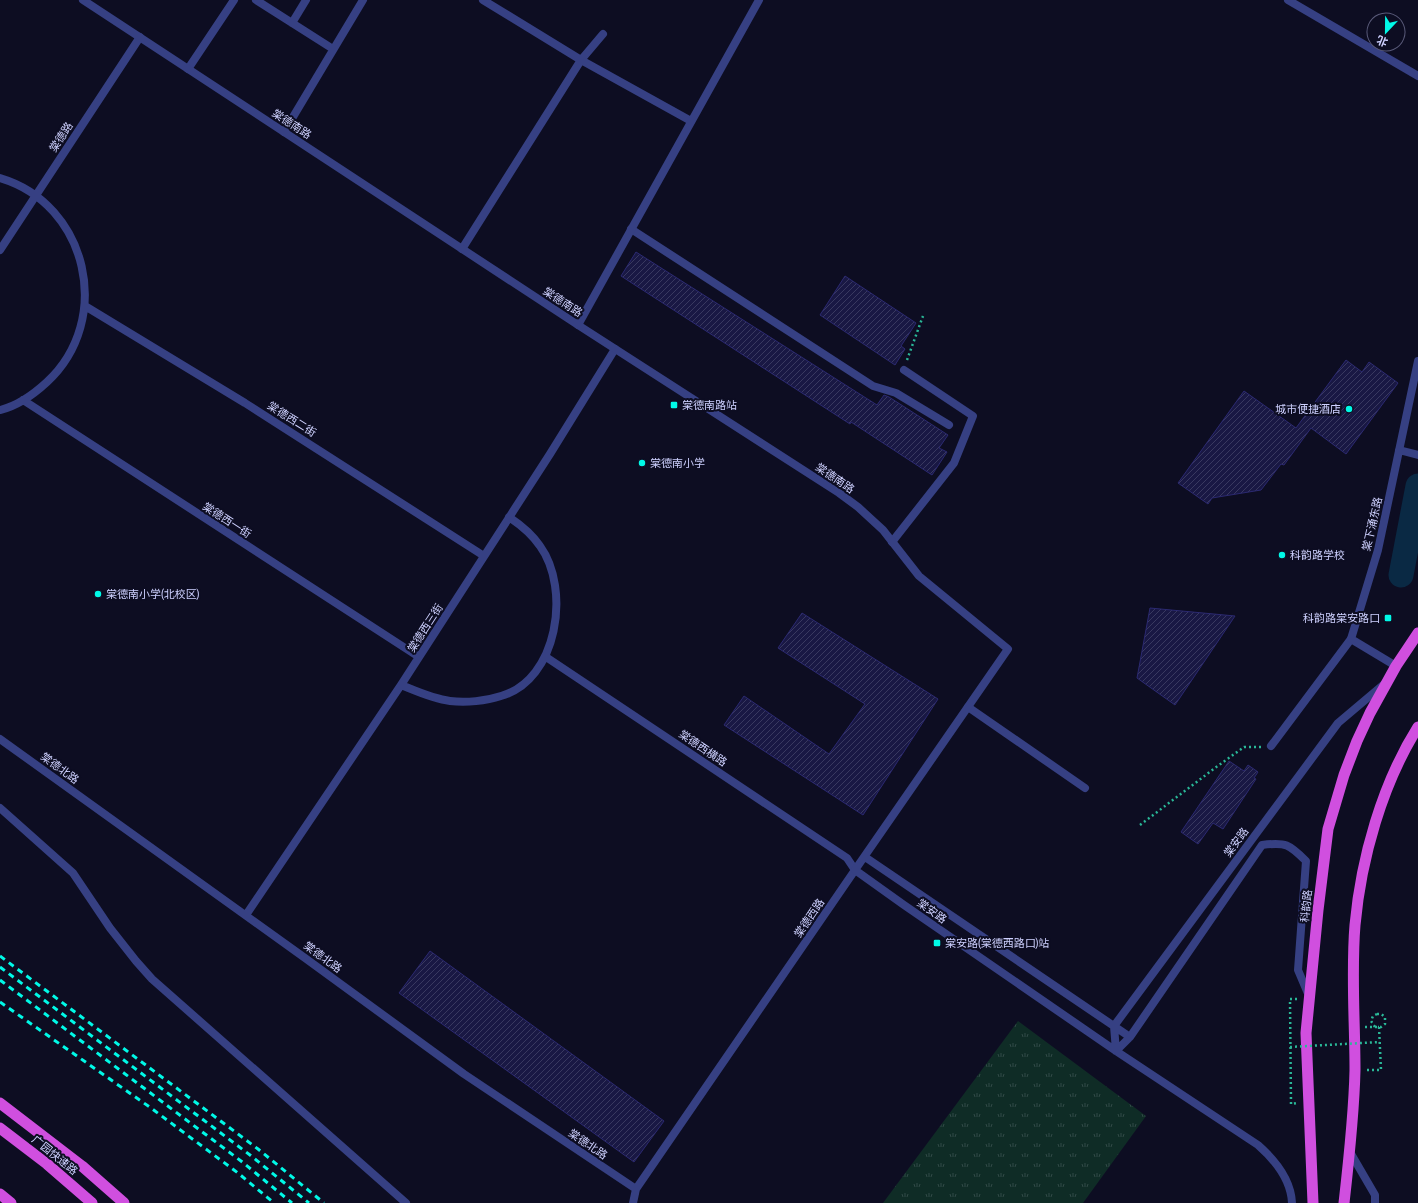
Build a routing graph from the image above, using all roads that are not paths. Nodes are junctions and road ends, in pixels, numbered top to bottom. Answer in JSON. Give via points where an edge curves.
{"nodes":[{"id":1,"x":83,"y":0,"type":"edge"},
{"id":2,"x":234,"y":0,"type":"edge"},
{"id":3,"x":256,"y":0,"type":"edge"},
{"id":4,"x":306,"y":0,"type":"edge"},
{"id":5,"x":363,"y":0,"type":"edge"},
{"id":6,"x":483,"y":0,"type":"edge"},
{"id":7,"x":759,"y":0,"type":"edge"},
{"id":8,"x":1288,"y":0,"type":"edge"},
{"id":9,"x":292,"y":23,"type":"junction"},
{"id":10,"x":603,"y":34,"type":"dead end"},
{"id":11,"x":140,"y":37,"type":"junction"},
{"id":12,"x":333,"y":49,"type":"junction"},
{"id":13,"x":581,"y":60,"type":"junction"},
{"id":14,"x":188,"y":69,"type":"junction"},
{"id":15,"x":1418,"y":76,"type":"edge"},
{"id":16,"x":691,"y":121,"type":"junction"},
{"id":17,"x":284,"y":132,"type":"junction"},
{"id":18,"x":0,"y":178,"type":"edge"},
{"id":19,"x":36,"y":196,"type":"junction"},
{"id":20,"x":631,"y":229,"type":"junction"},
{"id":21,"x":0,"y":250,"type":"edge"},
{"id":22,"x":462,"y":250,"type":"junction"},
{"id":23,"x":85,"y":306,"type":"junction"},
{"id":24,"x":578,"y":325,"type":"junction"},
{"id":25,"x":615,"y":349,"type":"junction"},
{"id":26,"x":1418,"y":361,"type":"edge"},
{"id":27,"x":904,"y":370,"type":"road end"},
{"id":28,"x":23,"y":400,"type":"junction"},
{"id":29,"x":0,"y":410,"type":"edge"},
{"id":30,"x":949,"y":425,"type":"dead end"},
{"id":31,"x":1400,"y":450,"type":"junction"},
{"id":32,"x":1418,"y":455,"type":"edge"},
{"id":33,"x":509,"y":517,"type":"junction"},
{"id":34,"x":892,"y":542,"type":"junction"},
{"id":35,"x":484,"y":556,"type":"junction"},
{"id":36,"x":1418,"y":632,"type":"edge"},
{"id":37,"x":1351,"y":639,"type":"junction"},
{"id":38,"x":1008,"y":649,"type":"joint"},
{"id":39,"x":419,"y":657,"type":"junction"},
{"id":40,"x":546,"y":657,"type":"junction"},
{"id":41,"x":1396,"y":666,"type":"junction"},
{"id":42,"x":1388,"y":681,"type":"junction"},
{"id":43,"x":401,"y":685,"type":"junction"},
{"id":44,"x":968,"y":707,"type":"junction"},
{"id":45,"x":1418,"y":727,"type":"edge"},
{"id":46,"x":0,"y":739,"type":"edge"},
{"id":47,"x":1271,"y":746,"type":"road end"},
{"id":48,"x":1085,"y":788,"type":"dead end"},
{"id":49,"x":0,"y":808,"type":"edge"},
{"id":50,"x":865,"y":857,"type":"junction"},
{"id":51,"x":847,"y":858,"type":"junction"},
{"id":52,"x":856,"y":870,"type":"junction"},
{"id":53,"x":246,"y":915,"type":"junction"},
{"id":54,"x":1310,"y":998,"type":"junction"},
{"id":55,"x":1114,"y":1026,"type":"junction"},
{"id":56,"x":1130,"y":1037,"type":"junction"},
{"id":57,"x":1116,"y":1051,"type":"junction"},
{"id":58,"x":0,"y":1103,"type":"edge"},
{"id":59,"x":0,"y":1128,"type":"edge"},
{"id":60,"x":1350,"y":1152,"type":"junction"},
{"id":61,"x":636,"y":1189,"type":"junction"},
{"id":62,"x":0,"y":1194,"type":"edge"},
{"id":63,"x":1313,"y":1200,"type":"edge"},
{"id":64,"x":11,"y":1203,"type":"edge"},
{"id":65,"x":92,"y":1203,"type":"edge"},
{"id":66,"x":124,"y":1203,"type":"edge"},
{"id":67,"x":406,"y":1203,"type":"edge"},
{"id":68,"x":633,"y":1203,"type":"edge"},
{"id":69,"x":1292,"y":1203,"type":"edge"},
{"id":70,"x":1344,"y":1203,"type":"edge"},
{"id":71,"x":1375,"y":1203,"type":"edge"}],
"edges":[{"from":1,"to":11,"type":"street","name":"棠德南路"},
{"from":2,"to":14,"type":"street"},
{"from":3,"to":9,"type":"street"},
{"from":4,"to":9,"type":"street"},
{"from":5,"to":12,"type":"street"},
{"from":6,"to":13,"type":"street"},
{"from":7,"to":16,"type":"street"},
{"from":8,"to":15,"type":"street"},
{"from":9,"to":12,"type":"street"},
{"from":10,"to":13,"type":"street"},
{"from":11,"to":14,"type":"street","name":"棠德南路"},
{"from":11,"to":19,"type":"street","name":"棠德路"},
{"from":12,"to":17,"type":"street"},
{"from":13,"to":16,"type":"street"},
{"from":13,"to":22,"type":"street"},
{"from":14,"to":17,"type":"street","name":"棠德南路"},
{"from":16,"to":20,"type":"street"},
{"from":17,"to":22,"type":"street","name":"棠德南路"},
{"from":18,"to":19,"type":"street"},
{"from":19,"to":21,"type":"street","name":"棠德路"},
{"from":19,"to":23,"type":"street","via":[[66,228],[75,246],[82,265]]},
{"from":20,"to":24,"type":"street"},
{"from":20,"to":30,"type":"street","via":[[873,386],[896,393]]},
{"from":22,"to":24,"type":"street","name":"棠德南路"},
{"from":23,"to":28,"type":"street","via":[[75,344],[66,361],[39,390]]},
{"from":23,"to":35,"type":"street","name":"棠德西二街","via":[[245,403]]},
{"from":24,"to":25,"type":"street","name":"棠德南路"},
{"from":25,"to":33,"type":"street","name":"棠德西三街"},
{"from":25,"to":34,"type":"street","name":"棠德南路","via":[[839,493],[883,530]]},
{"from":26,"to":31,"type":"street","name":"棠下涌东路"},
{"from":27,"to":34,"type":"street","via":[[973,416],[954,463]]},
{"from":28,"to":29,"type":"street"},
{"from":28,"to":39,"type":"street","name":"棠德西一街"},
{"from":31,"to":32,"type":"street"},
{"from":31,"to":37,"type":"street","name":"棠下涌东路","via":[[1378,550]]},
{"from":33,"to":35,"type":"street","name":"棠德西三街"},
{"from":33,"to":40,"type":"street","via":[[525,528],[541,546],[556,588],[552,640]]},
{"from":34,"to":38,"type":"street","name":"棠德南路","via":[[919,576]]},
{"from":35,"to":39,"type":"street","name":"棠德西三街"},
{"from":36,"to":41,"type":"highway","name":"科韵路"},
{"from":37,"to":41,"type":"street"},
{"from":37,"to":47,"type":"street","name":"棠下涌东路"},
{"from":38,"to":44,"type":"street","name":"棠德西路"},
{"from":39,"to":43,"type":"street","name":"棠德西三街"},
{"from":40,"to":43,"type":"street","via":[[538,670],[524,684],[502,696],[487,699],[450,701]]},
{"from":40,"to":51,"type":"street","name":"棠德西横路"},
{"from":41,"to":42,"type":"highway","name":"科韵路"},
{"from":42,"to":54,"type":"highway","name":"科韵路","via":[[1357,741],[1328,829]]},
{"from":42,"to":55,"type":"street","name":"棠安路","via":[[1338,723]]},
{"from":43,"to":53,"type":"street","name":"棠德西三街"},
{"from":44,"to":48,"type":"street"},
{"from":44,"to":50,"type":"street","name":"棠德西路"},
{"from":45,"to":60,"type":"highway","via":[[1387,790],[1361,878],[1355,925],[1355,1071]]},
{"from":46,"to":53,"type":"street","name":"棠德北路"},
{"from":49,"to":67,"type":"street","via":[[73,873],[110,928],[152,979]]},
{"from":50,"to":51,"type":"street"},
{"from":50,"to":52,"type":"street","name":"棠德西路"},
{"from":50,"to":55,"type":"street","name":"棠安路"},
{"from":51,"to":52,"type":"street","name":"棠德西横路"},
{"from":52,"to":57,"type":"street","name":"棠安路"},
{"from":52,"to":61,"type":"street","name":"棠德西路"},
{"from":53,"to":61,"type":"street","name":"棠德北路","via":[[464,1074]]},
{"from":54,"to":56,"type":"street","name":"棠安路","via":[[1298,970],[1306,861],[1293,848],[1281,843],[1262,845]]},
{"from":54,"to":63,"type":"highway","name":"科韵路","via":[[1306,1033]]},
{"from":55,"to":56,"type":"street","name":"棠安路"},
{"from":55,"to":57,"type":"street"},
{"from":56,"to":57,"type":"street","name":"棠安路"},
{"from":57,"to":69,"type":"street","name":"棠安路","via":[[1258,1145],[1284,1174]]},
{"from":58,"to":66,"type":"highway","via":[[82,1166]]},
{"from":59,"to":65,"type":"highway","name":"广园快速路"},
{"from":60,"to":70,"type":"highway"},
{"from":60,"to":71,"type":"street","via":[[1375,1195]]},
{"from":61,"to":68,"type":"street","name":"棠德西路"},
{"from":62,"to":64,"type":"highway"}]}
